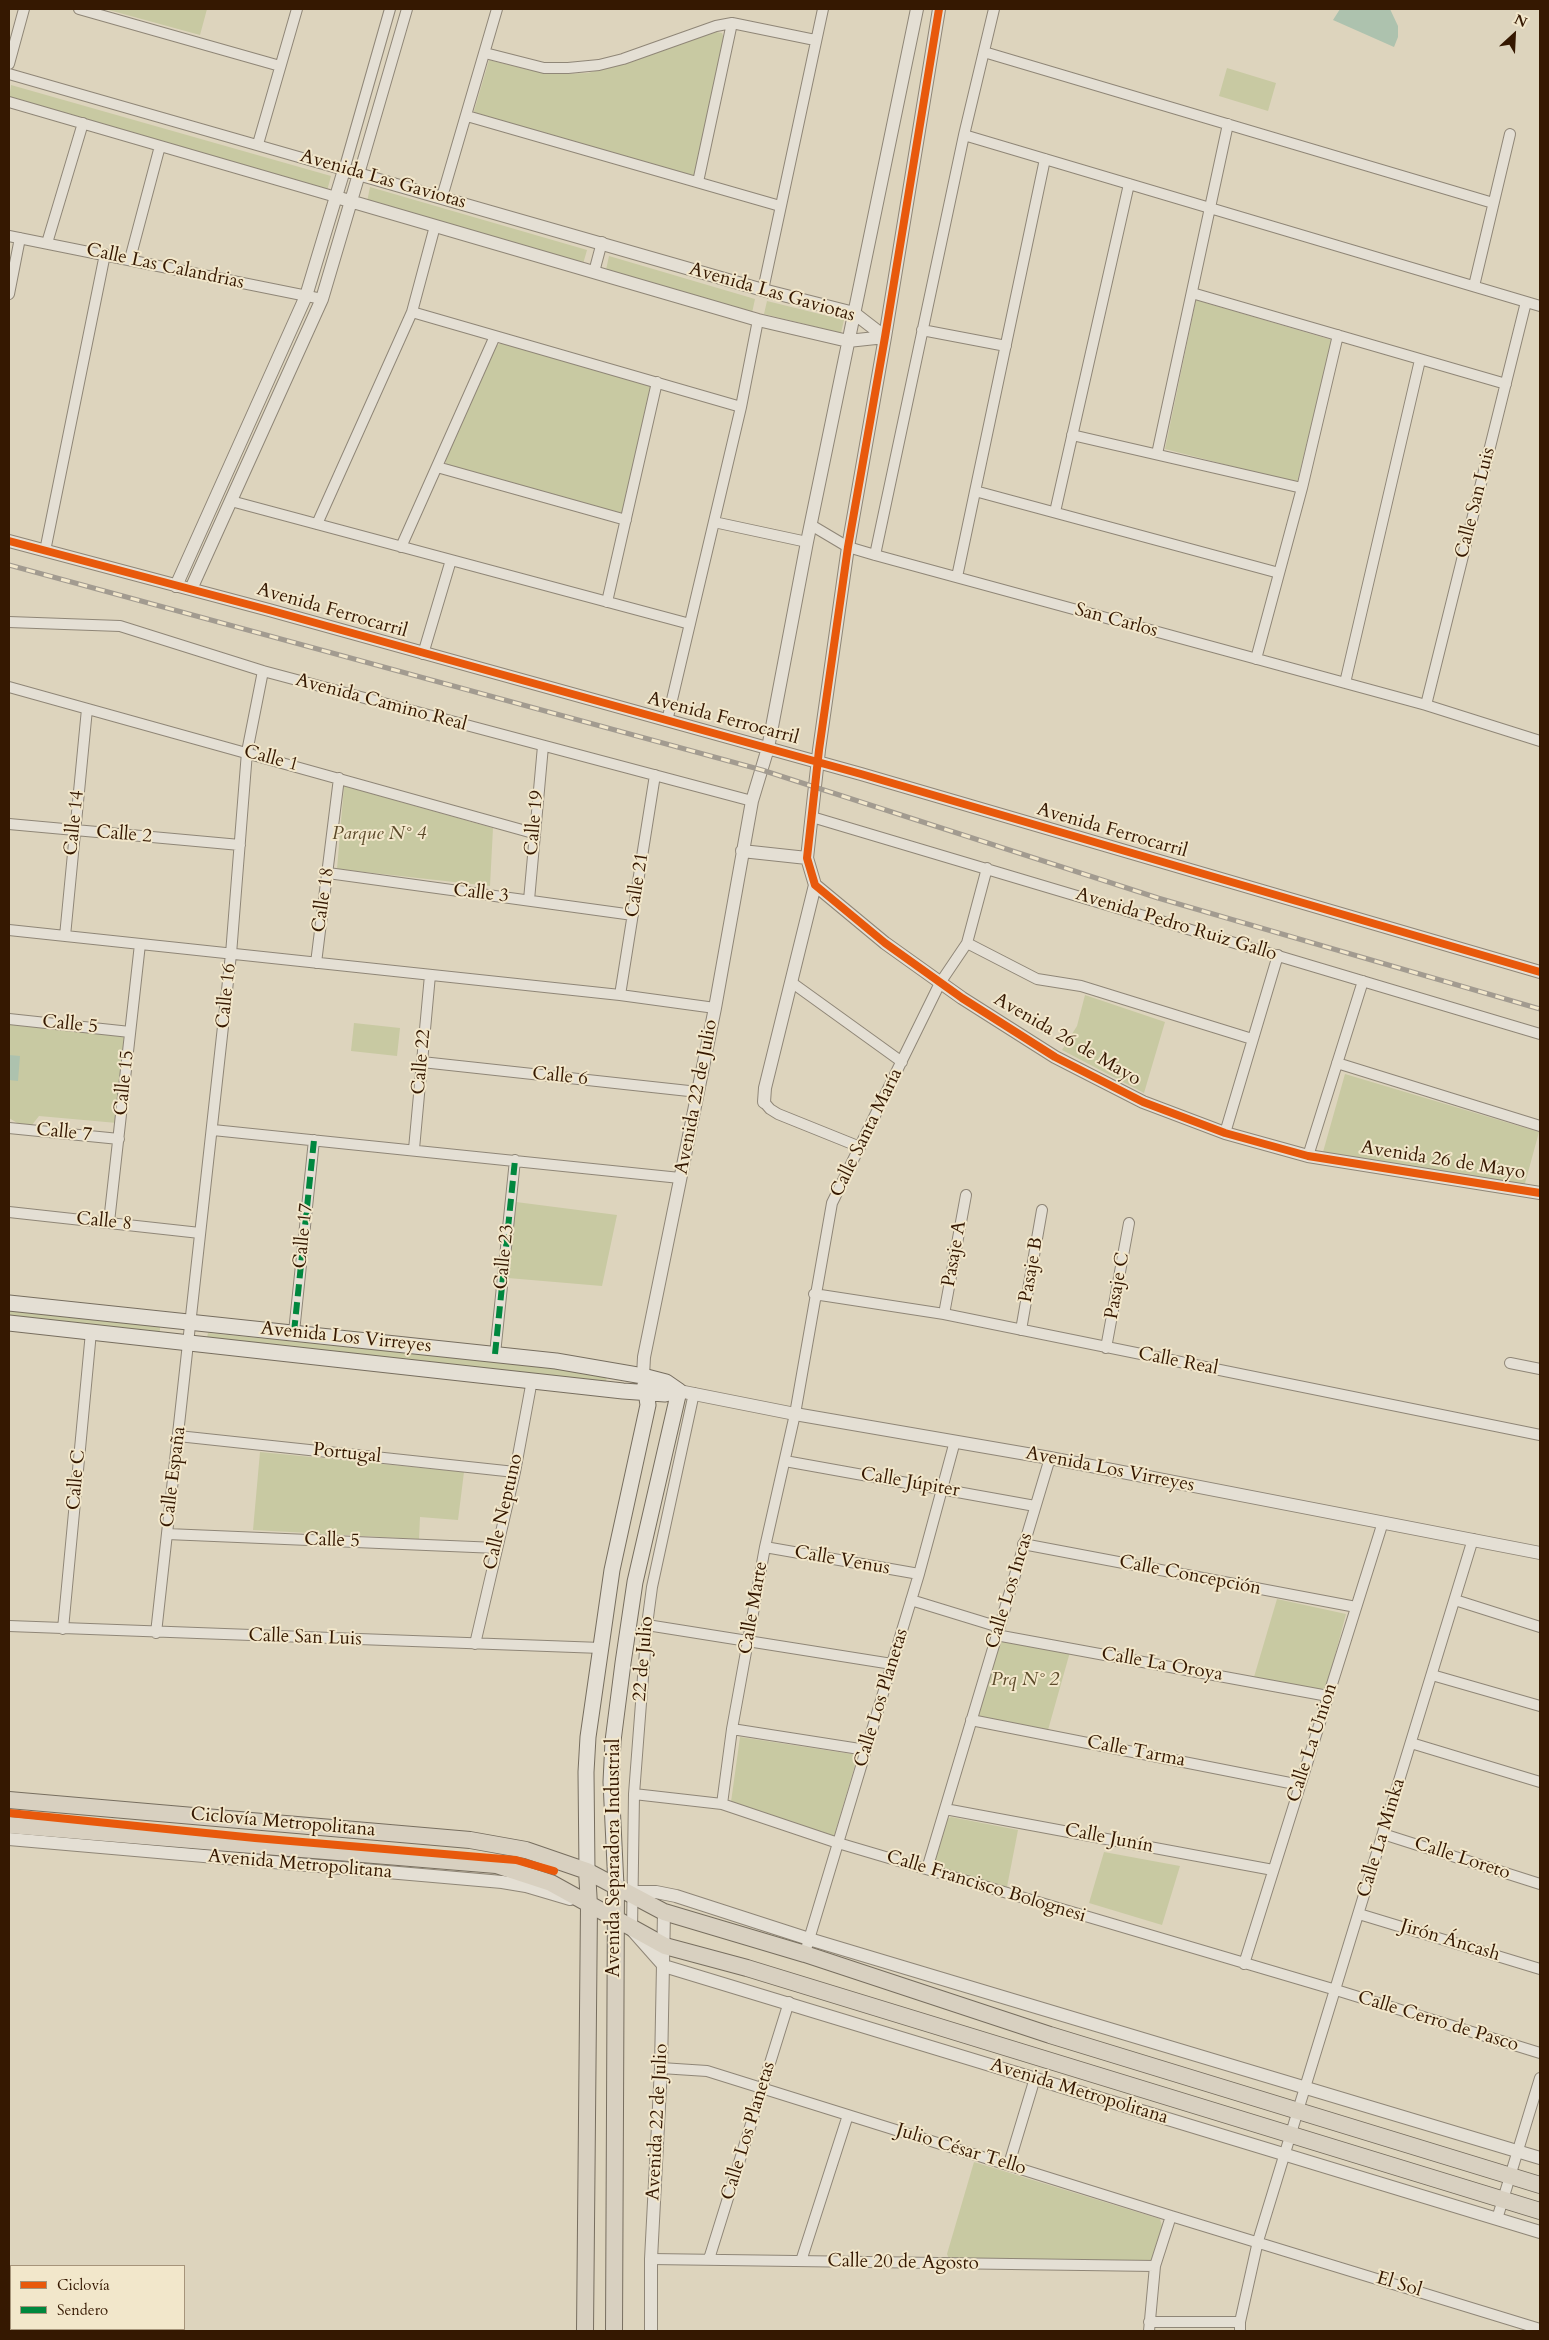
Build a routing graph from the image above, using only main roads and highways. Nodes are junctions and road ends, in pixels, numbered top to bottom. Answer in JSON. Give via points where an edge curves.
{"nodes":[{"id":1,"x":9,"y":1303,"type":"edge"},
{"id":2,"x":9,"y":1323,"type":"edge"},
{"id":3,"x":643,"y":1376,"type":"junction"},
{"id":4,"x":687,"y":1392,"type":"junction"},
{"id":5,"x":647,"y":1393,"type":"junction"},
{"id":6,"x":9,"y":1800,"type":"edge"},
{"id":7,"x":9,"y":1825,"type":"edge"},
{"id":8,"x":587,"y":1871,"type":"junction"},
{"id":9,"x":616,"y":1886,"type":"junction"},
{"id":10,"x":589,"y":1905,"type":"junction"},
{"id":11,"x":616,"y":1921,"type":"junction"},
{"id":12,"x":1540,"y":2185,"type":"edge"},
{"id":13,"x":1540,"y":2212,"type":"edge"},
{"id":14,"x":585,"y":2331,"type":"edge"},
{"id":15,"x":614,"y":2331,"type":"edge"}],
"edges":[{"from":1,"to":3,"type":"main road","name":"Avenida Los Virreyes","via":[[496,1354]]},
{"from":2,"to":5,"type":"main road","name":"Avenida Los Virreyes"},
{"from":3,"to":4,"type":"main road","name":"Avenida Los Virreyes"},
{"from":3,"to":5,"type":"main road","name":"Avenida 22 de Julio"},
{"from":4,"to":5,"type":"main road","name":"Avenida Los Virreyes"},
{"from":4,"to":9,"type":"main road","name":"Avenida Separadora Industrial","via":[[635,1582],[613,1741],[611,1782]]},
{"from":5,"to":8,"type":"main road","name":"Avenida Separadora Industrial","via":[[648,1405],[612,1570],[588,1737]]},
{"from":6,"to":8,"type":"main road","name":"Avenida Metropolitana","via":[[470,1840],[526,1850]]},
{"from":7,"to":10,"type":"main road","name":"Avenida Metropolitana","via":[[496,1865],[551,1883]]},
{"from":8,"to":9,"type":"main road","name":"Avenida Metropolitana"},
{"from":8,"to":10,"type":"main road","name":"Avenida Separadora Industrial"},
{"from":9,"to":11,"type":"main road","name":"Avenida Separadora Industrial"},
{"from":9,"to":12,"type":"main road","name":"Avenida Metropolitana","via":[[664,1912],[807,1946],[1041,2032]]},
{"from":10,"to":11,"type":"main road","name":"Avenida Metropolitana"},
{"from":10,"to":14,"type":"main road","name":"Avenida Separadora Industrial"},
{"from":11,"to":13,"type":"main road","name":"Avenida Metropolitana","via":[[665,1946],[756,1971]]},
{"from":11,"to":15,"type":"main road","name":"Avenida Separadora Industrial"}]}
